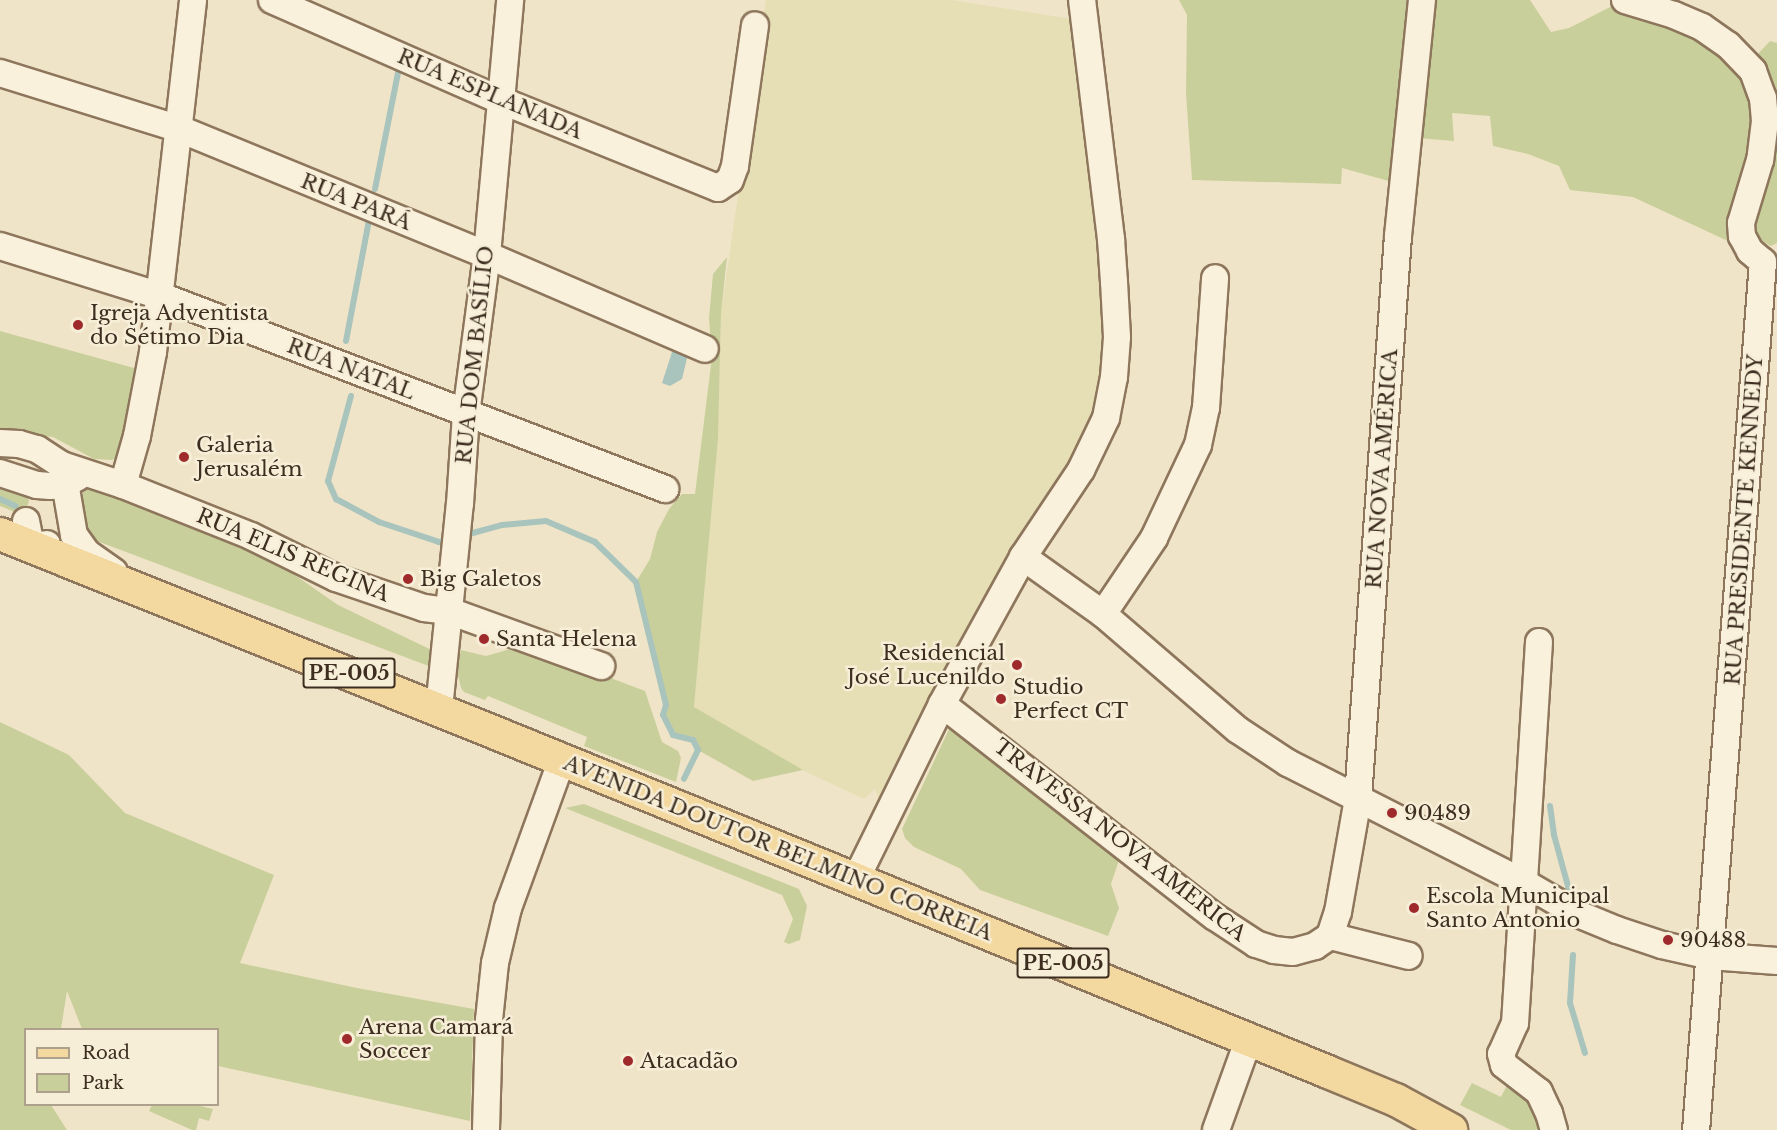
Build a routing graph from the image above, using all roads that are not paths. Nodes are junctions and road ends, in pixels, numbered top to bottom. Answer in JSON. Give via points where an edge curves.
{"nodes":[{"id":1,"x":193,"y":0,"type":"edge"},
{"id":2,"x":272,"y":0,"type":"edge"},
{"id":3,"x":510,"y":0,"type":"edge"},
{"id":4,"x":1082,"y":0,"type":"edge"},
{"id":5,"x":1422,"y":0,"type":"edge"},
{"id":6,"x":1625,"y":0,"type":"edge"},
{"id":7,"x":1678,"y":7,"type":"edge"},
{"id":8,"x":755,"y":25,"type":"dead end"},
{"id":9,"x":0,"y":73,"type":"edge"},
{"id":10,"x":500,"y":100,"type":"junction"},
{"id":11,"x":177,"y":128,"type":"junction"},
{"id":12,"x":0,"y":246,"type":"edge"},
{"id":13,"x":487,"y":255,"type":"junction"},
{"id":14,"x":1770,"y":264,"type":"edge"},
{"id":15,"x":1215,"y":278,"type":"dead end"},
{"id":16,"x":161,"y":296,"type":"junction"},
{"id":17,"x":705,"y":349,"type":"dead end"},
{"id":18,"x":466,"y":414,"type":"junction"},
{"id":19,"x":0,"y":444,"type":"edge"},
{"id":20,"x":0,"y":472,"type":"edge"},
{"id":21,"x":63,"y":475,"type":"junction"},
{"id":22,"x":123,"y":484,"type":"junction"},
{"id":23,"x":36,"y":485,"type":"junction"},
{"id":24,"x":665,"y":489,"type":"dead end"},
{"id":25,"x":70,"y":521,"type":"junction"},
{"id":26,"x":16,"y":535,"type":"edge"},
{"id":27,"x":1023,"y":557,"type":"junction"},
{"id":28,"x":135,"y":587,"type":"junction"},
{"id":29,"x":449,"y":611,"type":"junction"},
{"id":30,"x":1103,"y":614,"type":"junction"},
{"id":31,"x":1539,"y":642,"type":"dead end"},
{"id":32,"x":601,"y":666,"type":"dead end"},
{"id":33,"x":942,"y":704,"type":"junction"},
{"id":34,"x":439,"y":710,"type":"junction"},
{"id":35,"x":562,"y":760,"type":"junction"},
{"id":36,"x":1358,"y":798,"type":"junction"},
{"id":37,"x":856,"y":879,"type":"junction"},
{"id":38,"x":1523,"y":882,"type":"junction"},
{"id":39,"x":1330,"y":936,"type":"junction"},
{"id":40,"x":1409,"y":956,"type":"dead end"},
{"id":41,"x":1710,"y":956,"type":"junction"},
{"id":42,"x":1777,"y":961,"type":"edge"},
{"id":43,"x":1248,"y":1041,"type":"junction"},
{"id":44,"x":486,"y":1130,"type":"edge"},
{"id":45,"x":1216,"y":1130,"type":"edge"},
{"id":46,"x":1451,"y":1130,"type":"edge"},
{"id":47,"x":1554,"y":1130,"type":"edge"},
{"id":48,"x":1696,"y":1130,"type":"edge"}],
"edges":[{"from":1,"to":11,"type":"street"},
{"from":2,"to":10,"type":"street","name":"RUA ESPLANADA"},
{"from":3,"to":10,"type":"street","name":"RUA DOM BASÍLIO"},
{"from":4,"to":27,"type":"street","via":[[1111,239],[1117,337],[1114,377],[1106,418],[1081,470]]},
{"from":5,"to":36,"type":"street","name":"RUA NOVA AMÉRICA","via":[[1398,236]]},
{"from":6,"to":7,"type":"street","name":"RUA PRESIDENTE KENNEDY"},
{"from":7,"to":14,"type":"street","name":"RUA PRESIDENTE KENNEDY","via":[[1728,45],[1757,80],[1765,121],[1760,160],[1741,223],[1742,236],[1750,251]]},
{"from":8,"to":10,"type":"street","name":"RUA ESPLANADA","via":[[735,166],[725,186],[709,185]]},
{"from":9,"to":11,"type":"street","name":"RUA PARÁ"},
{"from":10,"to":13,"type":"street","name":"RUA DOM BASÍLIO"},
{"from":11,"to":13,"type":"street","name":"RUA PARÁ"},
{"from":11,"to":16,"type":"street"},
{"from":12,"to":16,"type":"street","name":"RUA NATAL"},
{"from":13,"to":17,"type":"street","name":"RUA PARÁ"},
{"from":13,"to":18,"type":"street","name":"RUA DOM BASÍLIO"},
{"from":14,"to":41,"type":"street","name":"RUA PRESIDENTE KENNEDY"},
{"from":15,"to":30,"type":"street","via":[[1206,408],[1198,445],[1154,538]]},
{"from":16,"to":18,"type":"street","name":"RUA NATAL"},
{"from":16,"to":22,"type":"street","via":[[143,409]]},
{"from":18,"to":24,"type":"street","name":"RUA NATAL"},
{"from":18,"to":29,"type":"street","name":"RUA DOM BASÍLIO"},
{"from":19,"to":21,"type":"street","via":[[37,448]]},
{"from":20,"to":23,"type":"street"},
{"from":21,"to":22,"type":"street","name":"RUA ELIS REGINA","via":[[89,473]]},
{"from":21,"to":23,"type":"street"},
{"from":21,"to":25,"type":"street","name":"AVENIDA DOUTOR BELMINO CORREIA"},
{"from":22,"to":29,"type":"street","name":"RUA ELIS REGINA","via":[[250,536],[336,578],[424,608]]},
{"from":23,"to":26,"type":"street"},
{"from":25,"to":26,"type":"street","via":[[51,542]]},
{"from":25,"to":28,"type":"street","name":"AVENIDA DOUTOR BELMINO CORREIA","via":[[74,535],[87,553]]},
{"from":26,"to":28,"type":"main road","name":"AVENIDA DOUTOR BELMINO CORREIA","number":"PE-005"},
{"from":27,"to":30,"type":"street"},
{"from":27,"to":33,"type":"street"},
{"from":28,"to":34,"type":"main road","name":"AVENIDA DOUTOR BELMINO CORREIA","number":"PE-005"},
{"from":29,"to":32,"type":"street","name":"RUA ELIS REGINA"},
{"from":29,"to":34,"type":"street","name":"RUA DOM BASÍLIO"},
{"from":30,"to":36,"type":"street","via":[[1238,730],[1288,763]]},
{"from":31,"to":38,"type":"street"},
{"from":33,"to":37,"type":"street"},
{"from":33,"to":39,"type":"street","name":"TRAVESSA NOVA AMERICA","via":[[1215,917],[1256,944],[1293,952],[1315,946]]},
{"from":34,"to":35,"type":"main road","name":"AVENIDA DOUTOR BELMINO CORREIA","number":"PE-005"},
{"from":35,"to":37,"type":"main road","name":"AVENIDA DOUTOR BELMINO CORREIA","number":"PE-005"},
{"from":35,"to":44,"type":"street","via":[[508,909],[495,963]]},
{"from":36,"to":38,"type":"street"},
{"from":36,"to":39,"type":"street","name":"RUA NOVA AMÉRICA","via":[[1338,912]]},
{"from":37,"to":43,"type":"main road","name":"AVENIDA DOUTOR BELMINO CORREIA","number":"PE-005"},
{"from":38,"to":41,"type":"street","via":[[1578,914],[1617,930]]},
{"from":38,"to":47,"type":"street","via":[[1515,1023],[1501,1054],[1502,1061],[1539,1092]]},
{"from":39,"to":40,"type":"street"},
{"from":41,"to":42,"type":"street"},
{"from":41,"to":48,"type":"street","name":"RUA PRESIDENTE KENNEDY"},
{"from":43,"to":45,"type":"street"},
{"from":43,"to":46,"type":"main road","name":"AVENIDA DOUTOR BELMINO CORREIA","number":"PE-005","via":[[1396,1100]]}]}
